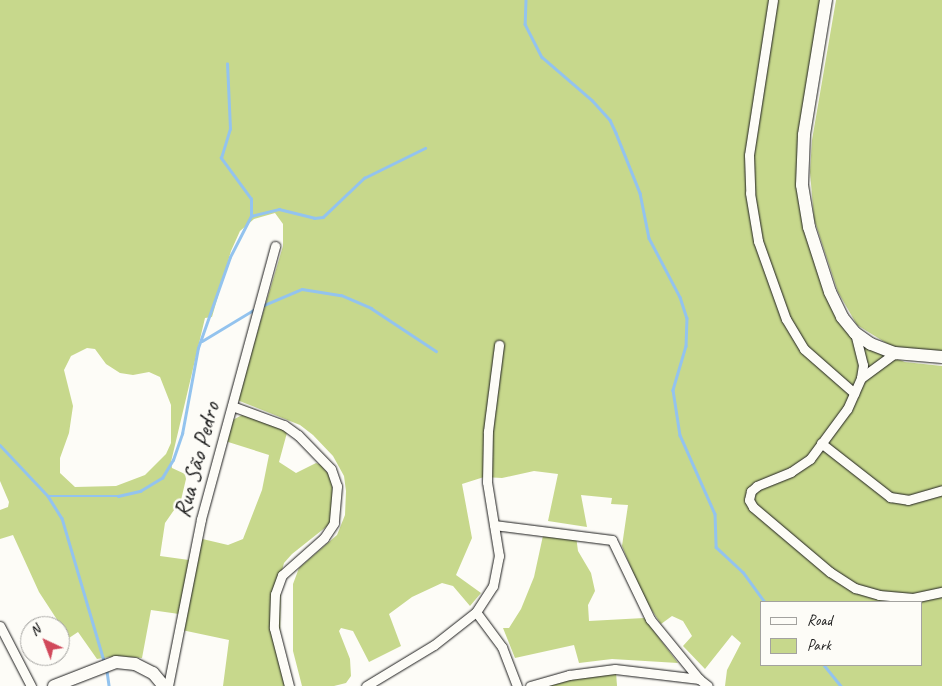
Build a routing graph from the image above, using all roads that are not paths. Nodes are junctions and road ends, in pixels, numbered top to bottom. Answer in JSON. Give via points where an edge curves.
{"nodes":[{"id":1,"x":773,"y":0,"type":"edge"},
{"id":2,"x":826,"y":0,"type":"edge"},
{"id":3,"x":275,"y":246,"type":"dead end"},
{"id":4,"x":855,"y":333,"type":"junction"},
{"id":5,"x":499,"y":345,"type":"dead end"},
{"id":6,"x":895,"y":353,"type":"junction"},
{"id":7,"x":942,"y":357,"type":"edge"},
{"id":8,"x":861,"y":378,"type":"junction"},
{"id":9,"x":854,"y":393,"type":"junction"},
{"id":10,"x":232,"y":406,"type":"junction"},
{"id":11,"x":821,"y":443,"type":"junction"},
{"id":12,"x":942,"y":490,"type":"edge"},
{"id":13,"x":494,"y":525,"type":"junction"},
{"id":14,"x":942,"y":592,"type":"edge"},
{"id":15,"x":476,"y":612,"type":"junction"},
{"id":16,"x":0,"y":626,"type":"edge"},
{"id":17,"x":699,"y":679,"type":"junction"},
{"id":18,"x":31,"y":686,"type":"edge"},
{"id":19,"x":54,"y":686,"type":"edge"},
{"id":20,"x":166,"y":686,"type":"edge"},
{"id":21,"x":288,"y":686,"type":"edge"},
{"id":22,"x":366,"y":686,"type":"edge"},
{"id":23,"x":518,"y":686,"type":"edge"},
{"id":24,"x":530,"y":686,"type":"edge"},
{"id":25,"x":708,"y":686,"type":"edge"}],
"edges":[{"from":1,"to":9,"type":"street","via":[[749,155],[750,193],[758,241],[786,318],[804,349]]},
{"from":2,"to":4,"type":"street","via":[[804,135],[802,185],[809,227],[830,292]]},
{"from":3,"to":10,"type":"street","name":"Rua São Pedro"},
{"from":4,"to":6,"type":"street","via":[[871,344]]},
{"from":4,"to":8,"type":"street","via":[[862,354]]},
{"from":5,"to":13,"type":"street","via":[[488,431],[487,482]]},
{"from":6,"to":7,"type":"street"},
{"from":6,"to":8,"type":"street","via":[[883,358]]},
{"from":8,"to":9,"type":"street"},
{"from":9,"to":11,"type":"street","via":[[847,409]]},
{"from":10,"to":20,"type":"street","name":"Rua São Pedro","via":[[201,519]]},
{"from":10,"to":21,"type":"street","via":[[284,425],[298,435],[331,469],[337,486],[334,523],[324,538],[282,575],[275,594],[274,628]]},
{"from":11,"to":12,"type":"street","via":[[890,497],[908,500]]},
{"from":11,"to":14,"type":"street","via":[[800,466],[751,491],[753,508],[830,572],[855,588],[879,595],[913,598]]},
{"from":13,"to":15,"type":"street","via":[[499,556],[493,586]]},
{"from":13,"to":17,"type":"street","via":[[612,540],[650,619]]},
{"from":15,"to":22,"type":"street","via":[[434,645]]},
{"from":15,"to":23,"type":"street","via":[[502,647]]},
{"from":16,"to":18,"type":"street"},
{"from":17,"to":24,"type":"street","via":[[616,669],[568,674]]},
{"from":17,"to":25,"type":"street"},
{"from":19,"to":20,"type":"street","via":[[116,662],[135,664],[153,673]]}]}
